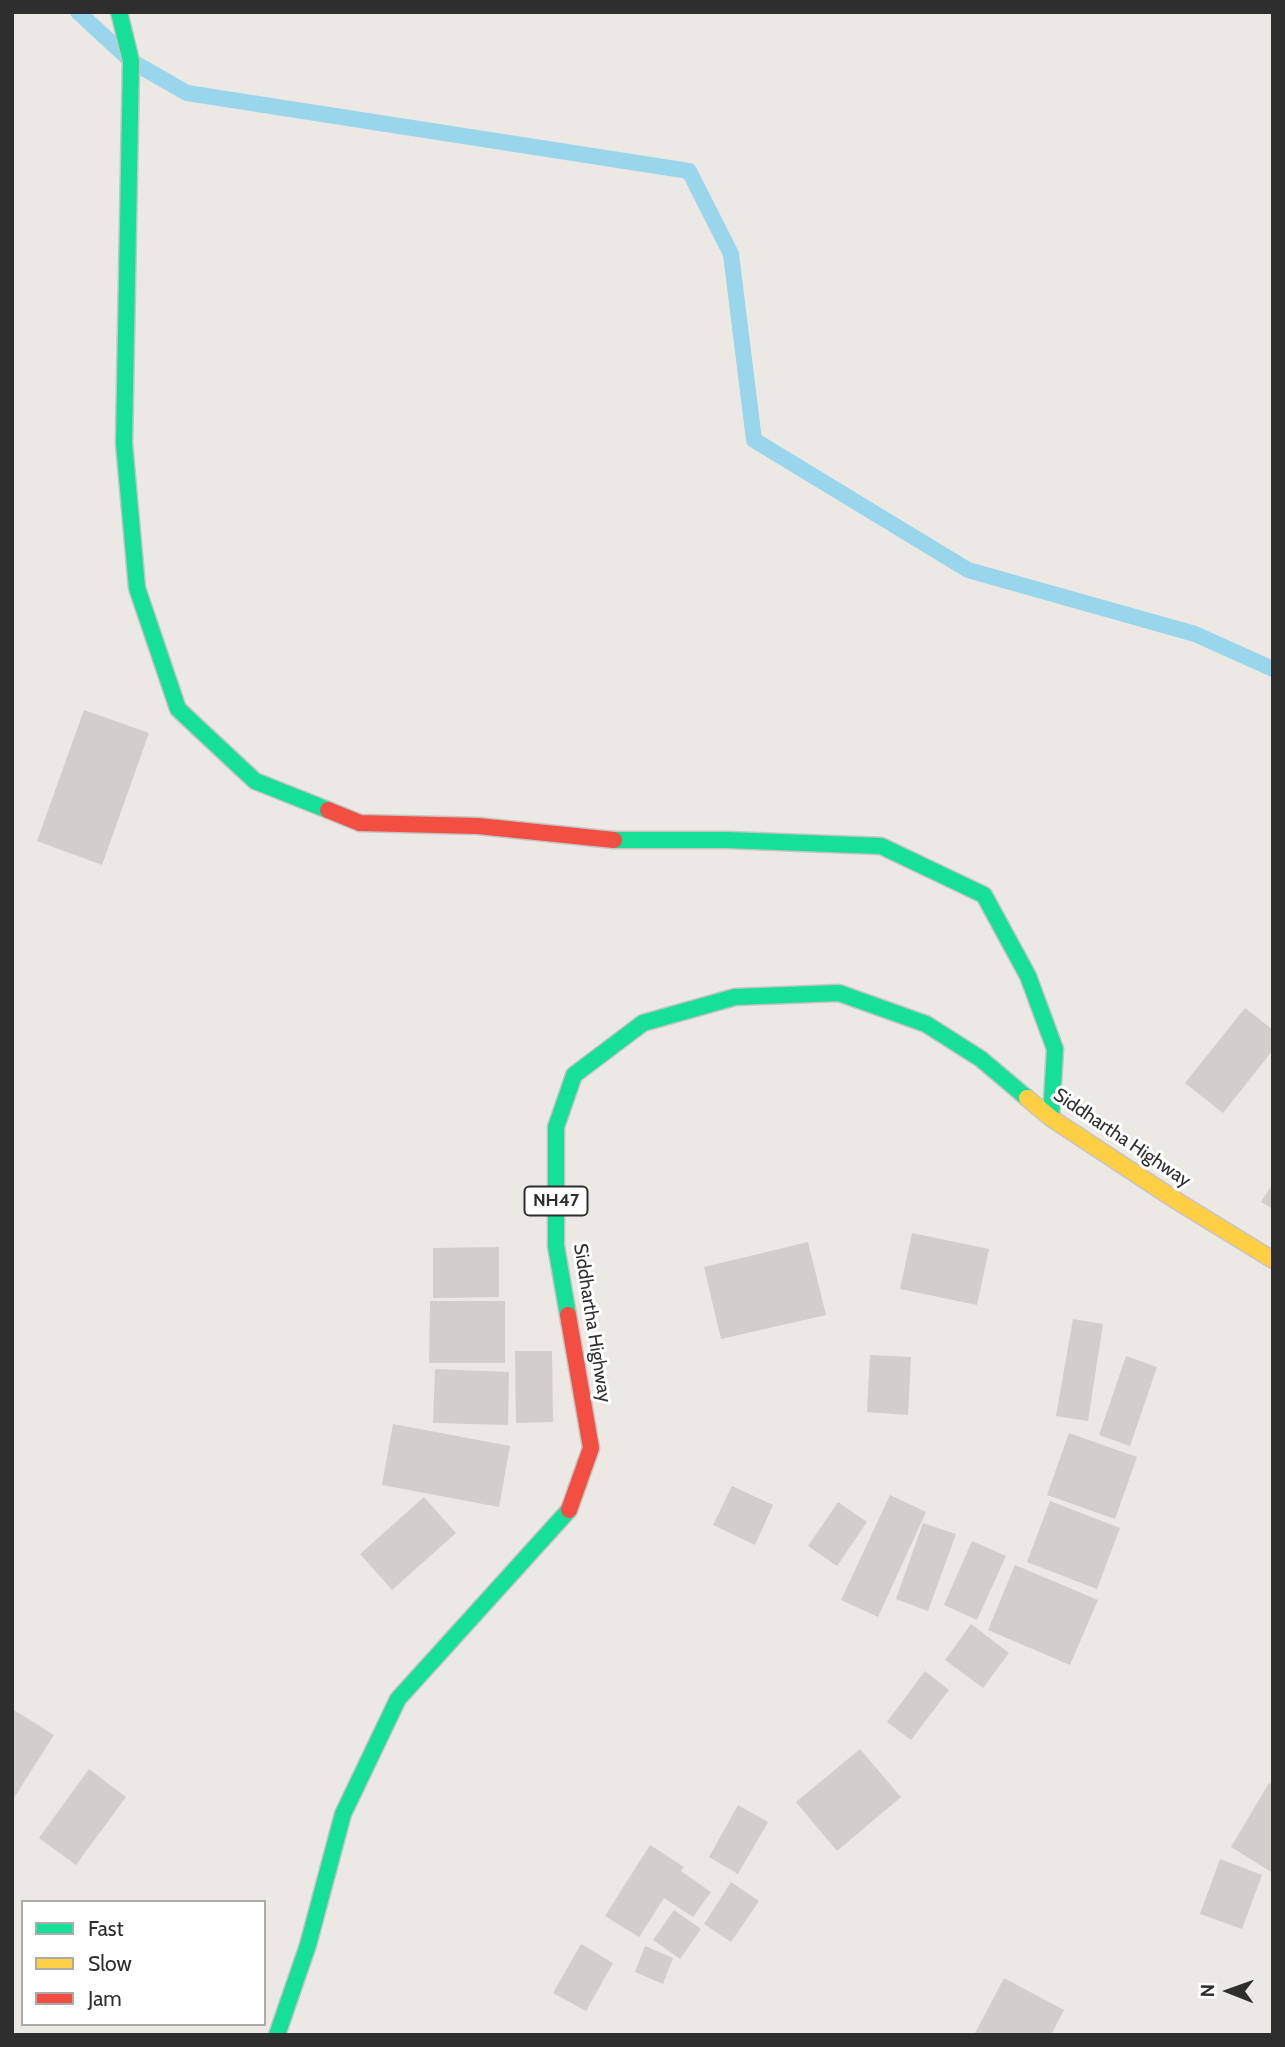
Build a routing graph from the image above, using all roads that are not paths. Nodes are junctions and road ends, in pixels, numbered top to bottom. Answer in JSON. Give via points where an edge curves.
{"nodes":[{"id":1,"x":119,"y":12,"type":"edge"},
{"id":2,"x":1051,"y":1118,"type":"junction"},
{"id":3,"x":1273,"y":1260,"type":"edge"},
{"id":4,"x":277,"y":2035,"type":"edge"}],
"edges":[{"from":1,"to":2,"type":"main road","via":[[131,61],[125,456],[137,588],[177,709],[255,781],[360,823],[478,826],[620,841],[881,846],[984,895],[1028,976],[1055,1049]]},
{"from":2,"to":3,"type":"main road","name":"Siddhartha Highway","number":"NH47"},
{"from":2,"to":4,"type":"main road","name":"Siddhartha Highway","number":"NH47","via":[[981,1059],[926,1024],[839,993],[735,998],[643,1023],[574,1075],[556,1127],[556,1246],[591,1448],[568,1511],[398,1699],[343,1814],[308,1945]]}]}
